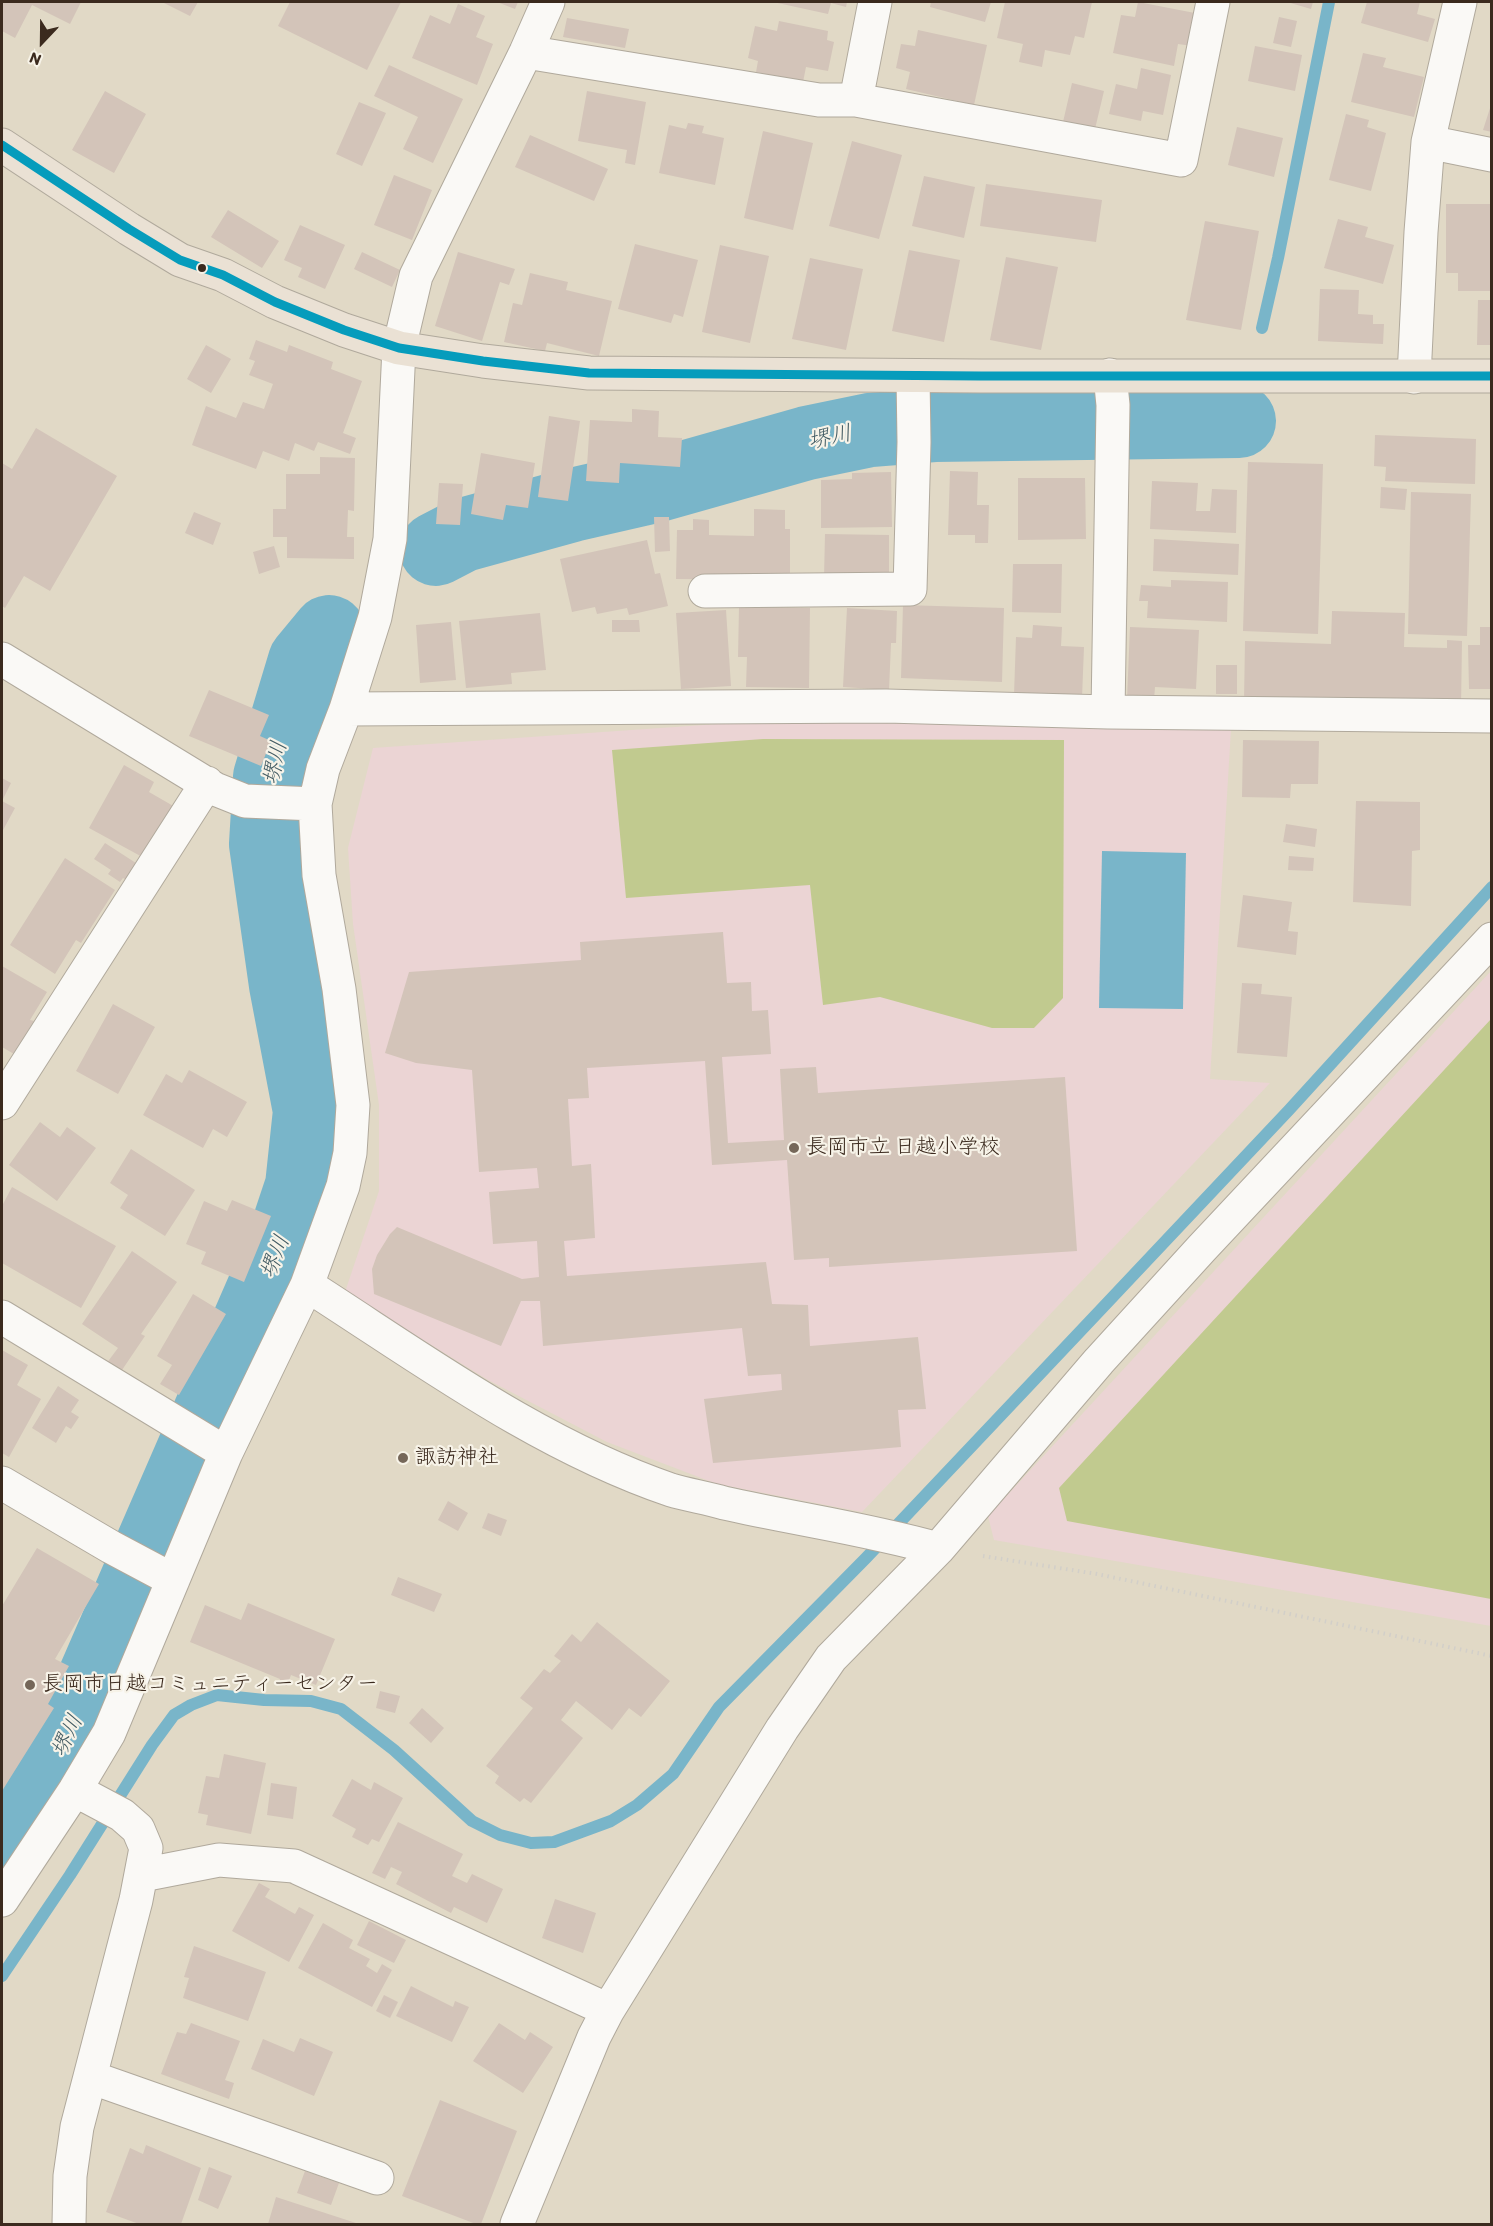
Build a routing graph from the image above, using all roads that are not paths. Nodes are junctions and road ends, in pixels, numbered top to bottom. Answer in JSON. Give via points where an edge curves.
{"nodes":[{"id":1,"x":548,"y":2,"type":"edge"},
{"id":2,"x":875,"y":2,"type":"edge"},
{"id":3,"x":1213,"y":2,"type":"edge"},
{"id":4,"x":1460,"y":2,"type":"edge"},
{"id":5,"x":526,"y":52,"type":"junction"},
{"id":6,"x":856,"y":100,"type":"junction"},
{"id":7,"x":1428,"y":142,"type":"junction"},
{"id":8,"x":2,"y":145,"type":"edge"},
{"id":9,"x":1491,"y":155,"type":"edge"},
{"id":10,"x":399,"y":348,"type":"junction"},
{"id":11,"x":913,"y":376,"type":"junction"},
{"id":12,"x":1491,"y":376,"type":"edge"},
{"id":13,"x":1414,"y":377,"type":"junction"},
{"id":14,"x":1112,"y":405,"type":"junction"},
{"id":15,"x":705,"y":591,"type":"dead end"},
{"id":16,"x":2,"y":659,"type":"edge"},
{"id":17,"x":346,"y":709,"type":"junction"},
{"id":18,"x":1108,"y":712,"type":"junction"},
{"id":19,"x":1491,"y":716,"type":"edge"},
{"id":20,"x":207,"y":783,"type":"junction"},
{"id":21,"x":315,"y":804,"type":"junction"},
{"id":22,"x":1491,"y":939,"type":"edge"},
{"id":23,"x":5,"y":1090,"type":"edge"},
{"id":24,"x":307,"y":1285,"type":"junction"},
{"id":25,"x":2,"y":1317,"type":"edge"},
{"id":26,"x":226,"y":1453,"type":"junction"},
{"id":27,"x":2,"y":1483,"type":"edge"},
{"id":28,"x":938,"y":1549,"type":"junction"},
{"id":29,"x":173,"y":1580,"type":"junction"},
{"id":30,"x":75,"y":1790,"type":"junction"},
{"id":31,"x":142,"y":1875,"type":"junction"},
{"id":32,"x":2,"y":1900,"type":"edge"},
{"id":33,"x":608,"y":2010,"type":"junction"},
{"id":34,"x":90,"y":2077,"type":"junction"},
{"id":35,"x":378,"y":2178,"type":"dead end"},
{"id":36,"x":69,"y":2224,"type":"edge"},
{"id":37,"x":517,"y":2224,"type":"edge"}],
"edges":[{"from":1,"to":5,"type":"street"},
{"from":2,"to":6,"type":"street"},
{"from":3,"to":6,"type":"street","via":[[1181,159]]},
{"from":4,"to":7,"type":"street"},
{"from":5,"to":6,"type":"street","via":[[819,100]]},
{"from":5,"to":10,"type":"street","via":[[416,276]]},
{"from":7,"to":9,"type":"street"},
{"from":7,"to":13,"type":"street"},
{"from":8,"to":10,"type":"highway","via":[[180,260],[223,275],[275,302],[344,330]]},
{"from":10,"to":11,"type":"highway","via":[[590,373]]},
{"from":10,"to":17,"type":"street","via":[[390,539],[375,617]]},
{"from":11,"to":14,"type":"highway"},
{"from":11,"to":15,"type":"street","via":[[910,590]]},
{"from":12,"to":13,"type":"highway"},
{"from":13,"to":14,"type":"highway"},
{"from":14,"to":18,"type":"street"},
{"from":16,"to":20,"type":"street"},
{"from":17,"to":18,"type":"street","via":[[886,706]]},
{"from":17,"to":21,"type":"street","via":[[323,769]]},
{"from":18,"to":19,"type":"street"},
{"from":20,"to":21,"type":"street","via":[[245,801]]},
{"from":20,"to":23,"type":"street"},
{"from":21,"to":24,"type":"street","via":[[319,875],[339,989],[353,1105],[343,1186]]},
{"from":22,"to":28,"type":"street","via":[[1099,1361]]},
{"from":24,"to":26,"type":"street"},
{"from":24,"to":28,"type":"street","via":[[503,1411],[597,1460],[672,1490]]},
{"from":25,"to":26,"type":"street"},
{"from":26,"to":29,"type":"street"},
{"from":27,"to":29,"type":"street"},
{"from":28,"to":33,"type":"street","via":[[831,1658]]},
{"from":29,"to":30,"type":"street","via":[[109,1733]]},
{"from":30,"to":31,"type":"street","via":[[122,1815],[138,1830],[146,1848]]},
{"from":30,"to":32,"type":"street"},
{"from":31,"to":33,"type":"street","via":[[219,1860],[294,1866]]},
{"from":31,"to":34,"type":"street"},
{"from":33,"to":37,"type":"street"},
{"from":34,"to":35,"type":"street"},
{"from":34,"to":36,"type":"street","via":[[70,2176]]}]}
